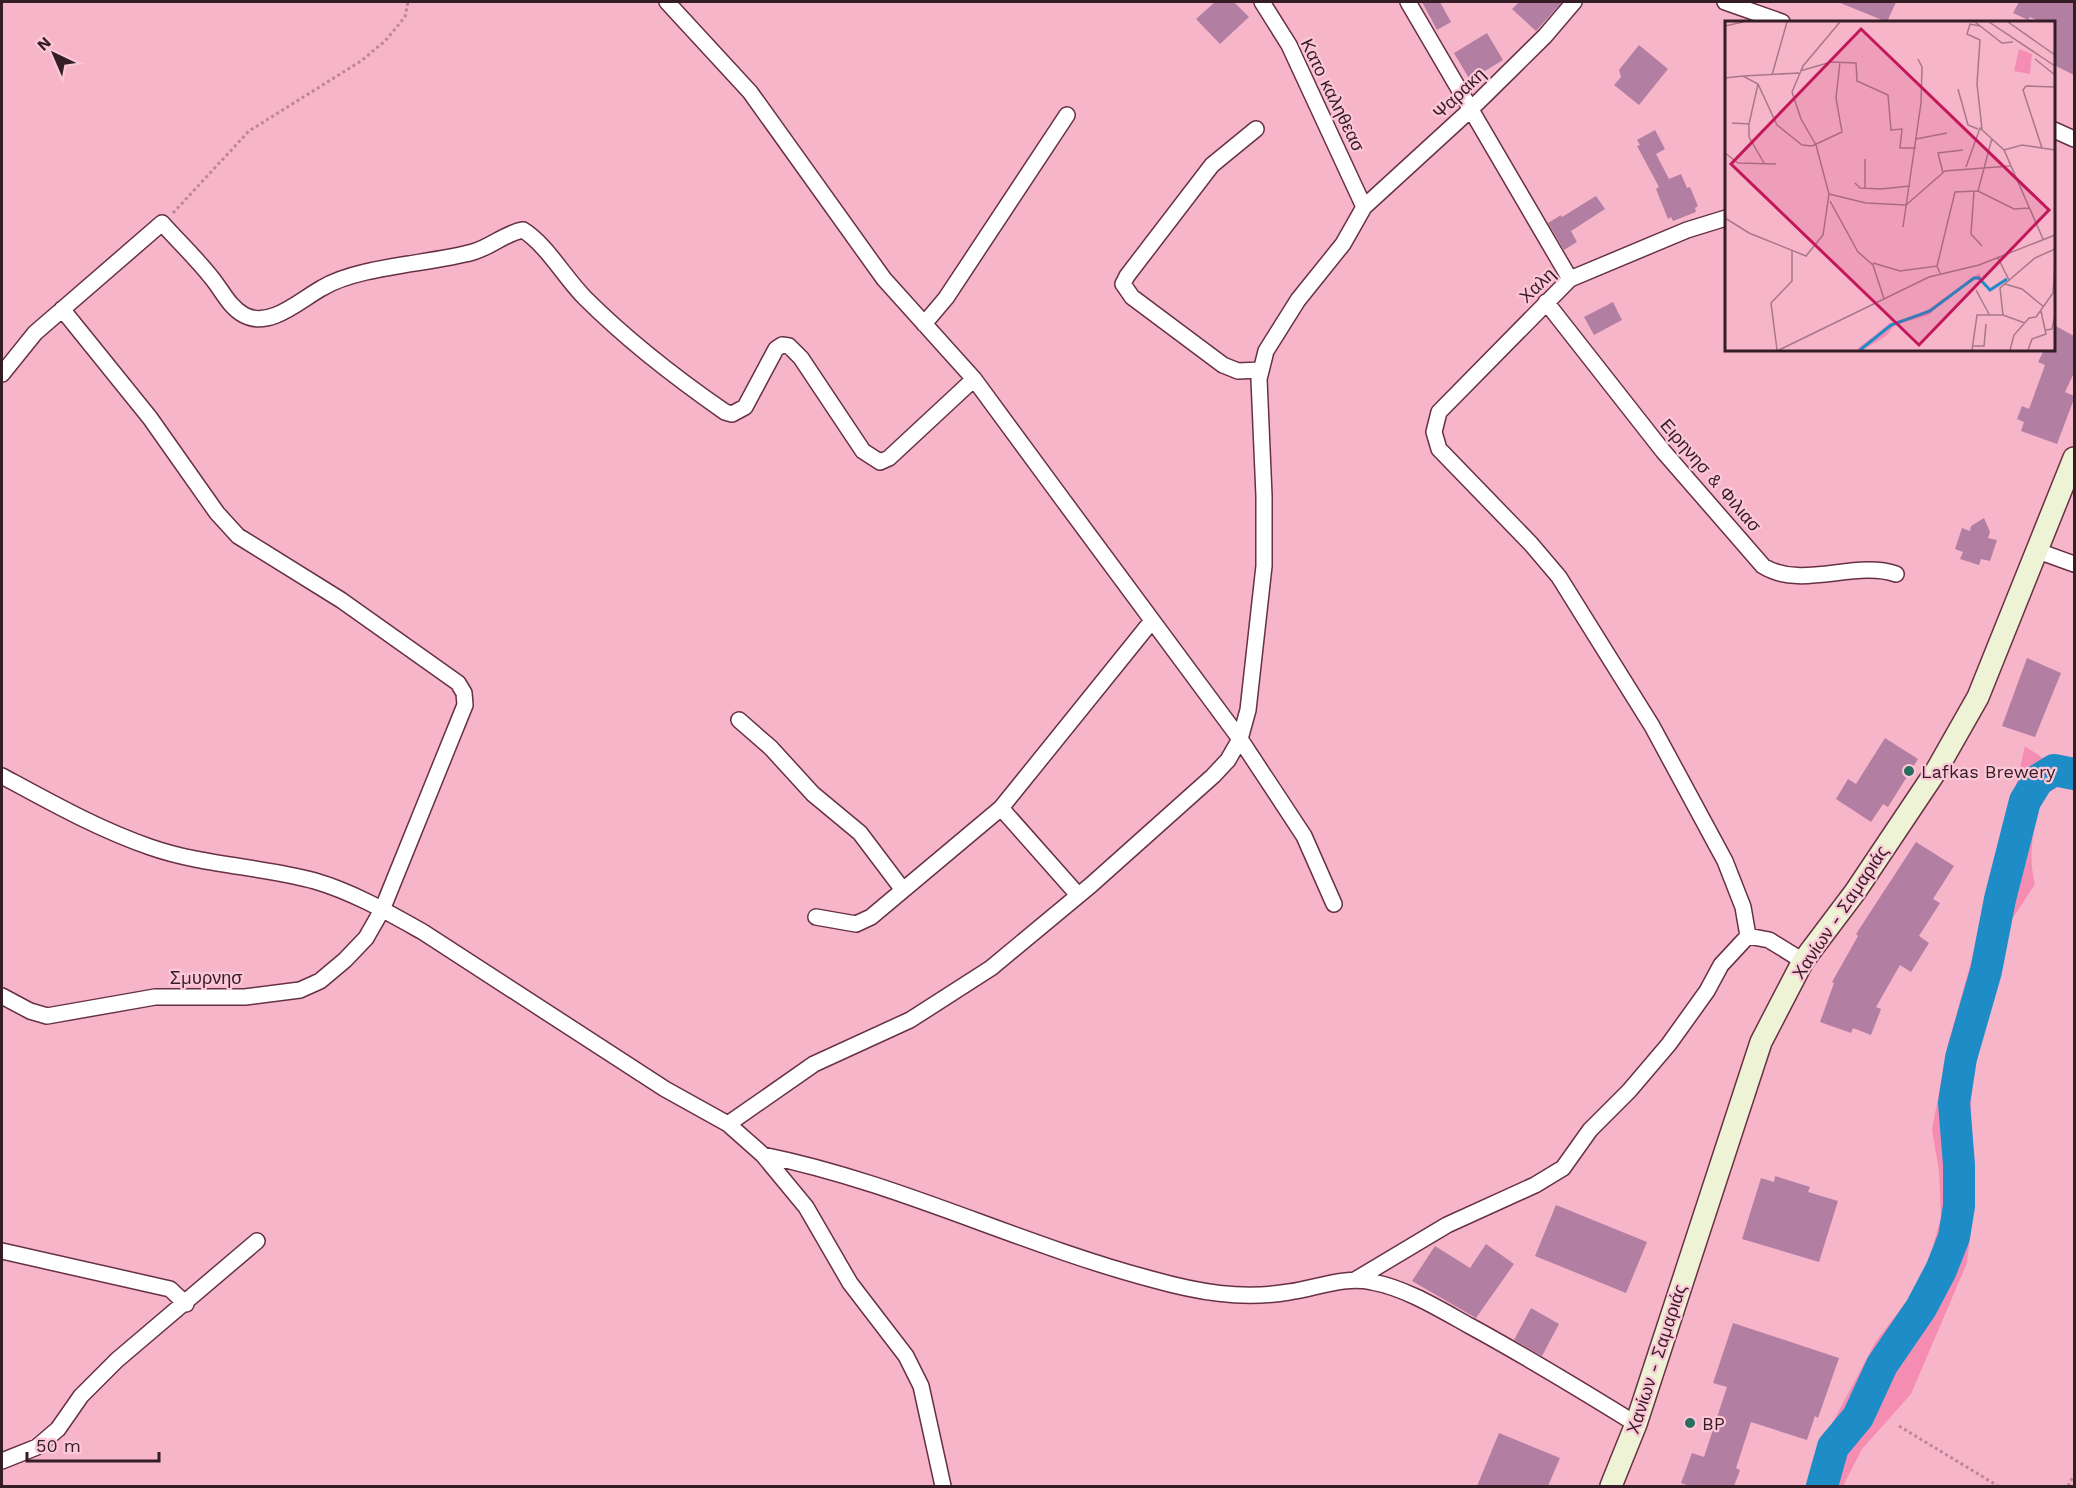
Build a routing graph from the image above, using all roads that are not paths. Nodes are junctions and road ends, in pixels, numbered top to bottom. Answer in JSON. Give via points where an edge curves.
{"nodes":[{"id":1,"x":668,"y":2,"type":"edge"},
{"id":2,"x":1262,"y":2,"type":"edge"},
{"id":3,"x":1408,"y":2,"type":"edge"},
{"id":4,"x":1574,"y":2,"type":"edge"},
{"id":5,"x":1725,"y":2,"type":"edge"},
{"id":6,"x":1779,"y":21,"type":"edge"},
{"id":7,"x":1470,"y":110,"type":"junction"},
{"id":8,"x":1067,"y":115,"type":"dead end"},
{"id":9,"x":1256,"y":129,"type":"dead end"},
{"id":10,"x":2055,"y":130,"type":"edge"},
{"id":11,"x":2074,"y":140,"type":"edge"},
{"id":12,"x":1364,"y":207,"type":"junction"},
{"id":13,"x":1725,"y":218,"type":"edge"},
{"id":14,"x":1570,"y":279,"type":"junction"},
{"id":15,"x":1546,"y":302,"type":"junction"},
{"id":16,"x":62,"y":309,"type":"junction"},
{"id":17,"x":924,"y":324,"type":"junction"},
{"id":18,"x":1261,"y":370,"type":"junction"},
{"id":19,"x":2,"y":374,"type":"edge"},
{"id":20,"x":974,"y":379,"type":"junction"},
{"id":21,"x":2074,"y":458,"type":"edge"},
{"id":22,"x":2038,"y":551,"type":"junction"},
{"id":23,"x":2074,"y":564,"type":"edge"},
{"id":24,"x":1896,"y":574,"type":"dead end"},
{"id":25,"x":1151,"y":621,"type":"junction"},
{"id":26,"x":739,"y":720,"type":"dead end"},
{"id":27,"x":1240,"y":739,"type":"junction"},
{"id":28,"x":2,"y":776,"type":"edge"},
{"id":29,"x":1001,"y":808,"type":"junction"},
{"id":30,"x":903,"y":890,"type":"junction"},
{"id":31,"x":1078,"y":895,"type":"junction"},
{"id":32,"x":1334,"y":904,"type":"dead end"},
{"id":33,"x":382,"y":910,"type":"junction"},
{"id":34,"x":816,"y":917,"type":"dead end"},
{"id":35,"x":1748,"y":936,"type":"junction"},
{"id":36,"x":1803,"y":961,"type":"junction"},
{"id":37,"x":2,"y":996,"type":"edge"},
{"id":38,"x":728,"y":1124,"type":"junction"},
{"id":39,"x":763,"y":1155,"type":"junction"},
{"id":40,"x":257,"y":1241,"type":"dead end"},
{"id":41,"x":2,"y":1251,"type":"edge"},
{"id":42,"x":1355,"y":1280,"type":"junction"},
{"id":43,"x":186,"y":1304,"type":"junction"},
{"id":44,"x":1636,"y":1424,"type":"junction"},
{"id":45,"x":2,"y":1461,"type":"edge"},
{"id":46,"x":943,"y":1486,"type":"edge"},
{"id":47,"x":1611,"y":1486,"type":"edge"}],
"edges":[{"from":1,"to":17,"type":"street","via":[[750,92],[858,245]]},
{"from":2,"to":12,"type":"street","name":"Κατο καληθεασ","via":[[1289,45]]},
{"from":3,"to":7,"type":"street"},
{"from":4,"to":7,"type":"street","name":"Ψαρακη"},
{"from":5,"to":6,"type":"street"},
{"from":7,"to":12,"type":"street","name":"Ψαρακη"},
{"from":7,"to":14,"type":"street"},
{"from":8,"to":17,"type":"street","via":[[946,298]]},
{"from":9,"to":18,"type":"street","via":[[1212,165],[1123,284],[1132,297],[1223,365],[1238,371]]},
{"from":10,"to":11,"type":"street"},
{"from":12,"to":18,"type":"street","name":"Ψαρακη","via":[[1343,244],[1266,351]]},
{"from":13,"to":14,"type":"street","name":"Χαλη"},
{"from":14,"to":15,"type":"street","name":"Χαλη"},
{"from":15,"to":24,"type":"street","name":"Ειρηνησ & Φιλιασ","via":[[1663,451],[1763,566],[1775,573],[1882,569]]},
{"from":15,"to":35,"type":"street","name":"Χαλη","via":[[1439,412],[1434,432],[1439,449],[1559,577],[1652,726],[1725,861],[1743,907]]},
{"from":16,"to":19,"type":"street","via":[[35,333]]},
{"from":16,"to":20,"type":"street","via":[[162,223],[233,307],[260,319],[273,317],[347,277],[457,256],[483,249],[523,230],[604,316],[672,375],[725,412],[732,414],[745,407],[777,349],[789,346],[863,451],[880,462],[890,458]]},
{"from":16,"to":33,"type":"street","name":"Σμυρνησ","via":[[238,536],[341,600],[458,683],[464,693],[461,719]]},
{"from":17,"to":20,"type":"street"},
{"from":18,"to":27,"type":"street","name":"Ψαρακη","via":[[1263,566],[1248,710]]},
{"from":20,"to":25,"type":"street"},
{"from":21,"to":22,"type":"main road","name":"Χανίων - Σαμαριάς"},
{"from":22,"to":23,"type":"street"},
{"from":22,"to":36,"type":"main road","name":"Χανίων - Σαμαριάς","via":[[1978,697],[1936,771],[1855,892]]},
{"from":25,"to":27,"type":"street"},
{"from":25,"to":29,"type":"street"},
{"from":26,"to":30,"type":"street","via":[[813,794],[860,833]]},
{"from":27,"to":31,"type":"street","name":"Ψαρακη","via":[[1213,776]]},
{"from":27,"to":32,"type":"street","via":[[1304,836]]},
{"from":28,"to":33,"type":"street","via":[[88,821],[150,847],[202,862],[317,882]]},
{"from":29,"to":30,"type":"street"},
{"from":29,"to":31,"type":"street"},
{"from":30,"to":34,"type":"street","via":[[871,917],[856,924]]},
{"from":31,"to":38,"type":"street","name":"Ψαρακη","via":[[991,968],[910,1020],[814,1064]]},
{"from":33,"to":37,"type":"street","name":"Σμυρνησ","via":[[366,938],[345,960],[320,981],[300,990],[246,996],[155,997],[47,1016]]},
{"from":33,"to":38,"type":"street"},
{"from":35,"to":36,"type":"street","via":[[1769,940]]},
{"from":35,"to":42,"type":"street","via":[[1721,965],[1669,1044],[1590,1130],[1563,1168],[1447,1225]]},
{"from":36,"to":44,"type":"main road","name":"Χανίων - Σαμαριάς","via":[[1761,1042]]},
{"from":38,"to":39,"type":"street"},
{"from":39,"to":42,"type":"street","via":[[813,1165],[873,1184],[1005,1229],[1089,1263],[1214,1295],[1288,1292]]},
{"from":39,"to":46,"type":"street","via":[[806,1208],[850,1283],[906,1356],[921,1386]]},
{"from":40,"to":43,"type":"street"},
{"from":41,"to":43,"type":"street","via":[[170,1289]]},
{"from":42,"to":44,"type":"street","via":[[1373,1282],[1436,1307]]},
{"from":43,"to":45,"type":"street","via":[[117,1360],[81,1396],[53,1434],[37,1447]]},
{"from":44,"to":47,"type":"main road","name":"Χανίων - Σαμαριάς"}]}
